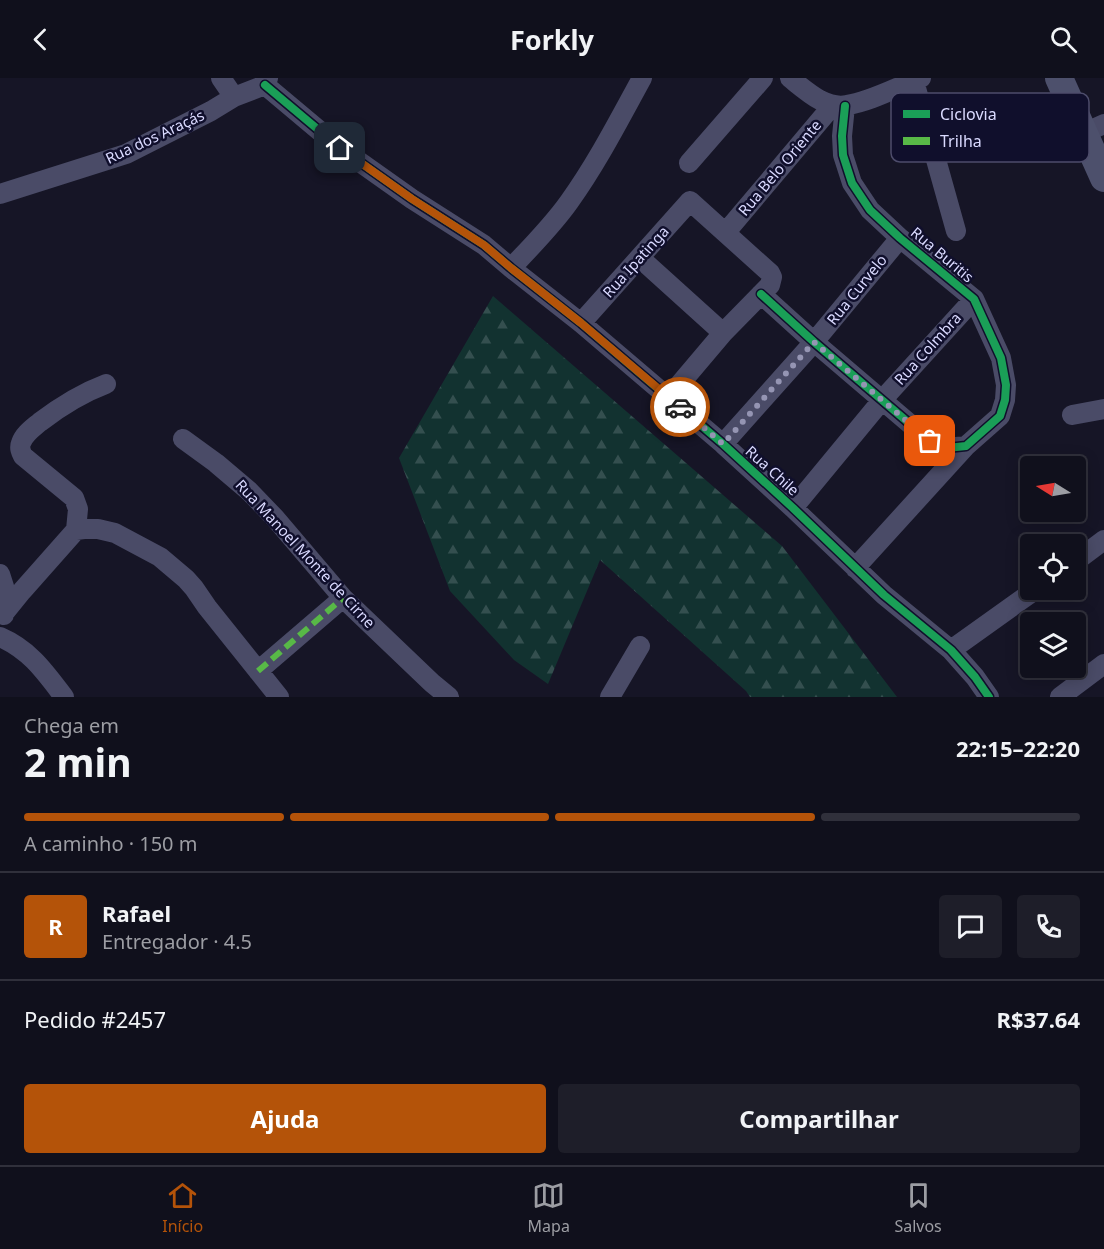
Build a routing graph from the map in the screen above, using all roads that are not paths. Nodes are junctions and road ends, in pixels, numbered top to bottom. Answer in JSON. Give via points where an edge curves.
{"nodes":[{"id":1,"x":221,"y":78,"type":"edge"},
{"id":2,"x":642,"y":78,"type":"edge"},
{"id":3,"x":763,"y":78,"type":"edge"},
{"id":4,"x":790,"y":78,"type":"edge"},
{"id":5,"x":1059,"y":78,"type":"edge"},
{"id":6,"x":918,"y":79,"type":"edge"},
{"id":7,"x":267,"y":81,"type":"edge"},
{"id":8,"x":1070,"y":93,"type":"edge"},
{"id":9,"x":234,"y":97,"type":"junction"},
{"id":10,"x":839,"y":105,"type":"junction"},
{"id":11,"x":1094,"y":128,"type":"edge"},
{"id":12,"x":939,"y":162,"type":"edge"},
{"id":13,"x":689,"y":163,"type":"dead end"},
{"id":14,"x":1104,"y":178,"type":"edge"},
{"id":15,"x":0,"y":194,"type":"edge"},
{"id":16,"x":956,"y":231,"type":"dead end"},
{"id":17,"x":726,"y":232,"type":"junction"},
{"id":18,"x":900,"y":238,"type":"junction"},
{"id":19,"x":640,"y":258,"type":"junction"},
{"id":20,"x":511,"y":268,"type":"junction"},
{"id":21,"x":761,"y":294,"type":"junction"},
{"id":22,"x":974,"y":299,"type":"junction"},
{"id":23,"x":581,"y":323,"type":"junction"},
{"id":24,"x":723,"y":333,"type":"junction"},
{"id":25,"x":814,"y":342,"type":"junction"},
{"id":26,"x":106,"y":384,"type":"dead end"},
{"id":27,"x":668,"y":398,"type":"junction"},
{"id":28,"x":883,"y":399,"type":"junction"},
{"id":29,"x":1104,"y":409,"type":"edge"},
{"id":30,"x":1072,"y":415,"type":"dead end"},
{"id":31,"x":183,"y":439,"type":"dead end"},
{"id":32,"x":723,"y":444,"type":"junction"},
{"id":33,"x":966,"y":446,"type":"junction"},
{"id":34,"x":793,"y":508,"type":"junction"},
{"id":35,"x":76,"y":530,"type":"junction"},
{"id":36,"x":1104,"y":540,"type":"edge"},
{"id":37,"x":1086,"y":554,"type":"edge"},
{"id":38,"x":855,"y":568,"type":"junction"},
{"id":39,"x":0,"y":574,"type":"edge"},
{"id":40,"x":343,"y":598,"type":"junction"},
{"id":41,"x":1021,"y":600,"type":"edge"},
{"id":42,"x":2,"y":619,"type":"edge"},
{"id":43,"x":0,"y":637,"type":"edge"},
{"id":44,"x":640,"y":646,"type":"dead end"},
{"id":45,"x":951,"y":650,"type":"junction"},
{"id":46,"x":1104,"y":664,"type":"edge"},
{"id":47,"x":258,"y":670,"type":"junction"},
{"id":48,"x":427,"y":690,"type":"edge"},
{"id":49,"x":64,"y":697,"type":"edge"},
{"id":50,"x":279,"y":697,"type":"edge"},
{"id":51,"x":449,"y":697,"type":"edge"},
{"id":52,"x":610,"y":697,"type":"edge"},
{"id":53,"x":989,"y":697,"type":"edge"},
{"id":54,"x":1060,"y":697,"type":"edge"}],
"edges":[{"from":1,"to":9,"type":"street"},
{"from":2,"to":20,"type":"street","via":[[568,203]]},
{"from":3,"to":13,"type":"street"},
{"from":4,"to":10,"type":"street","via":[[822,101]]},
{"from":5,"to":8,"type":"main road"},
{"from":6,"to":10,"type":"street","via":[[856,103]]},
{"from":7,"to":9,"type":"street","name":"Rua dos Araçás"},
{"from":7,"to":20,"type":"street","name":"Rua Chile","via":[[340,148],[484,245]]},
{"from":9,"to":15,"type":"street","name":"Rua dos Araçás","via":[[126,154]]},
{"from":10,"to":17,"type":"street","name":"Rua Belo Oriente"},
{"from":10,"to":18,"type":"street","name":"Rua Buritis","via":[[843,155],[852,183],[870,210]]},
{"from":11,"to":14,"type":"main road"},
{"from":12,"to":16,"type":"street"},
{"from":17,"to":19,"type":"street","name":"Rua Ipatinga","via":[[690,201]]},
{"from":17,"to":21,"type":"street","via":[[770,273],[770,285]]},
{"from":18,"to":22,"type":"street","name":"Rua Buritis"},
{"from":18,"to":25,"type":"street","name":"Rua Curvelo"},
{"from":19,"to":23,"type":"street","name":"Rua Ipatinga"},
{"from":19,"to":24,"type":"street"},
{"from":20,"to":23,"type":"street","name":"Rua Chile"},
{"from":21,"to":24,"type":"street"},
{"from":21,"to":25,"type":"street"},
{"from":22,"to":28,"type":"street","name":"Rua Colmbra"},
{"from":22,"to":33,"type":"street","name":"Rua Buritis","via":[[1001,358],[1006,385],[1000,416]]},
{"from":23,"to":27,"type":"street","name":"Rua Chile"},
{"from":24,"to":27,"type":"street"},
{"from":25,"to":28,"type":"street"},
{"from":25,"to":32,"type":"street","name":"Rua Curvelo"},
{"from":26,"to":35,"type":"street","via":[[59,407],[21,442],[23,456],[74,498],[78,509]]},
{"from":27,"to":32,"type":"street","name":"Rua Chile"},
{"from":28,"to":33,"type":"street","via":[[930,441],[947,448]]},
{"from":28,"to":34,"type":"street","name":"Rua Colmbra"},
{"from":29,"to":30,"type":"street"},
{"from":31,"to":40,"type":"street","name":"Rua Manoel Monte de Cirne","via":[[256,498]]},
{"from":32,"to":34,"type":"street","name":"Rua Chile"},
{"from":33,"to":38,"type":"street","name":"Rua Buritis"},
{"from":34,"to":38,"type":"street","name":"Rua Chile"},
{"from":35,"to":42,"type":"street"},
{"from":35,"to":47,"type":"street","via":[[115,533],[160,557],[194,588]]},
{"from":36,"to":37,"type":"street"},
{"from":38,"to":45,"type":"street","name":"Rua Chile"},
{"from":39,"to":42,"type":"street","via":[[7,596]]},
{"from":40,"to":47,"type":"street"},
{"from":40,"to":48,"type":"street","name":"Rua Manoel Monte de Cirne"},
{"from":41,"to":45,"type":"street"},
{"from":43,"to":49,"type":"street","via":[[26,652]]},
{"from":44,"to":52,"type":"street"},
{"from":45,"to":53,"type":"street","name":"Rua Chile"},
{"from":46,"to":54,"type":"street"},
{"from":47,"to":50,"type":"street"},
{"from":48,"to":51,"type":"street","name":"Rua Manoel Monte de Cirne"}]}
